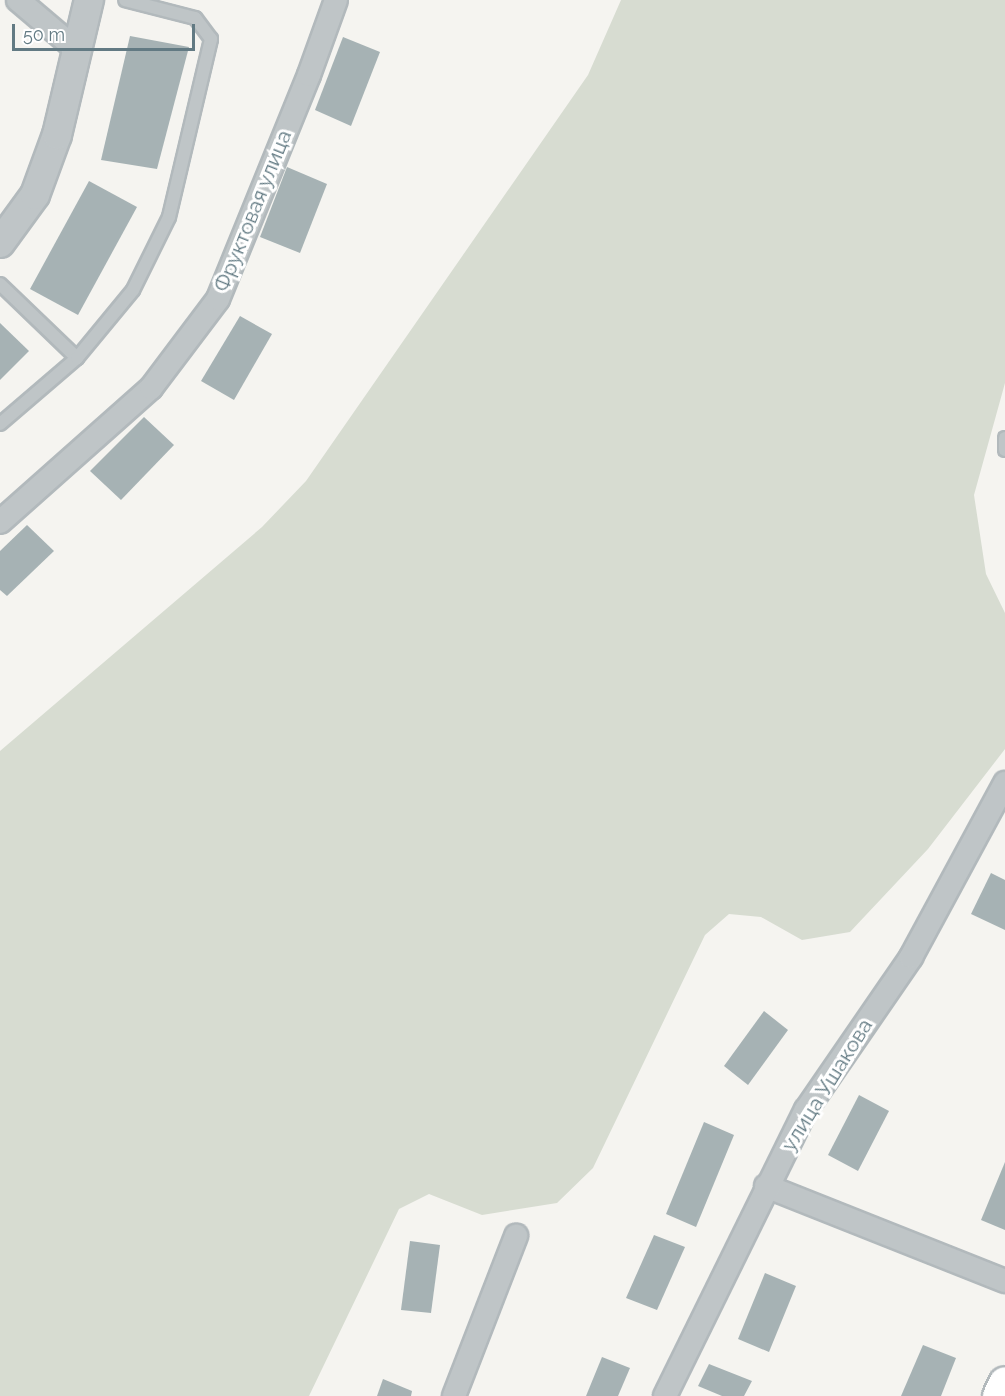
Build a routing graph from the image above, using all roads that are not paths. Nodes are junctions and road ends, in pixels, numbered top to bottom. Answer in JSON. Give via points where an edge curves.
{"nodes":[{"id":1,"x":18,"y":0,"type":"edge"},
{"id":2,"x":89,"y":0,"type":"edge"},
{"id":3,"x":125,"y":0,"type":"edge"},
{"id":4,"x":336,"y":0,"type":"edge"},
{"id":5,"x":77,"y":50,"type":"junction"},
{"id":6,"x":0,"y":243,"type":"edge"},
{"id":7,"x":0,"y":284,"type":"edge"},
{"id":8,"x":77,"y":358,"type":"junction"},
{"id":9,"x":0,"y":424,"type":"edge"},
{"id":10,"x":1005,"y":438,"type":"edge"},
{"id":11,"x":1005,"y":450,"type":"edge"},
{"id":12,"x":0,"y":522,"type":"edge"},
{"id":13,"x":1005,"y":783,"type":"edge"},
{"id":14,"x":766,"y":1186,"type":"junction"},
{"id":15,"x":516,"y":1236,"type":"dead end"},
{"id":16,"x":1005,"y":1281,"type":"edge"},
{"id":17,"x":1005,"y":1383,"type":"edge"},
{"id":18,"x":454,"y":1396,"type":"edge"},
{"id":19,"x":665,"y":1396,"type":"edge"},
{"id":20,"x":999,"y":1396,"type":"edge"}],
"edges":[{"from":1,"to":5,"type":"street"},
{"from":2,"to":5,"type":"street"},
{"from":3,"to":8,"type":"lane","via":[[195,18],[211,39],[169,217],[134,290]]},
{"from":4,"to":12,"type":"street","name":"Фруктовая улица","via":[[218,299],[151,388]]},
{"from":5,"to":6,"type":"street","via":[[57,135],[35,195]]},
{"from":7,"to":8,"type":"lane"},
{"from":8,"to":9,"type":"lane"},
{"from":10,"to":11,"type":"lane"},
{"from":13,"to":14,"type":"street","name":"улица Ушакова","via":[[911,957],[806,1110]]},
{"from":14,"to":16,"type":"street"},
{"from":14,"to":19,"type":"street","name":"улица Ушакова"},
{"from":15,"to":18,"type":"street"},
{"from":17,"to":20,"type":"main road"}]}
